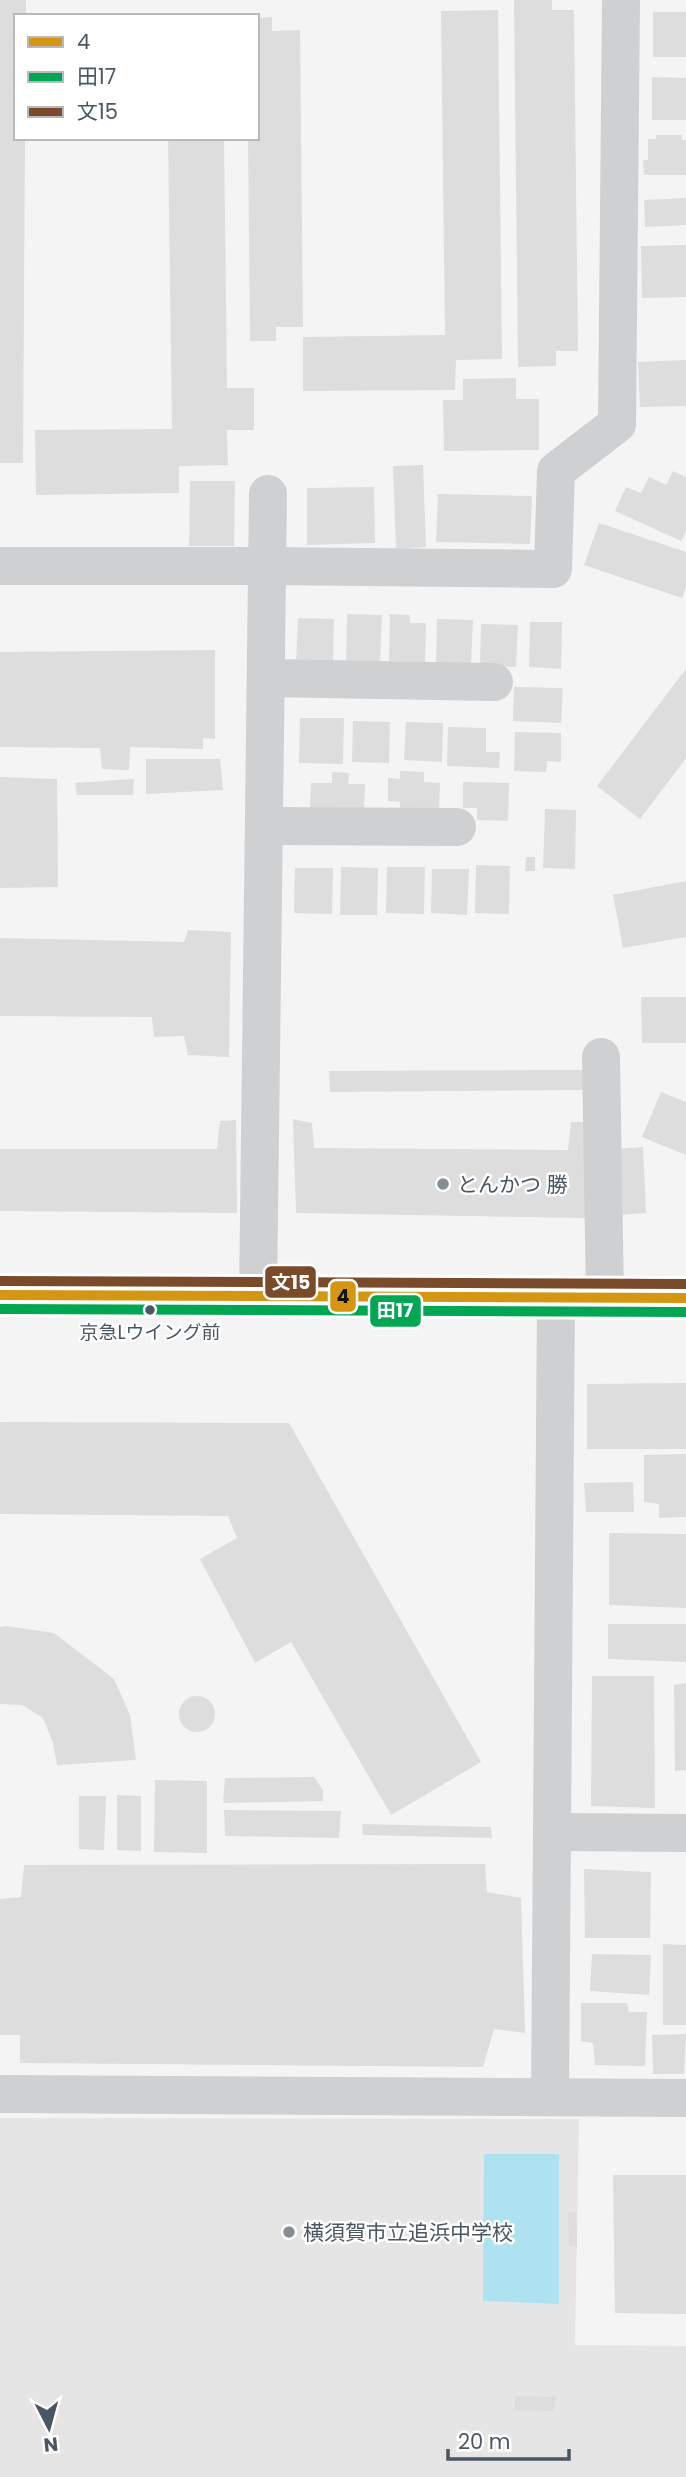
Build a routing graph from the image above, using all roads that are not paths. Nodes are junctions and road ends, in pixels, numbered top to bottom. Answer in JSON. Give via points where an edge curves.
{"nodes":[{"id":1,"x":621,"y":0,"type":"edge"},
{"id":2,"x":268,"y":494,"type":"dead end"},
{"id":3,"x":0,"y":566,"type":"edge"},
{"id":4,"x":267,"y":566,"type":"junction"},
{"id":5,"x":266,"y":678,"type":"junction"},
{"id":6,"x":494,"y":682,"type":"dead end"},
{"id":7,"x":264,"y":826,"type":"junction"},
{"id":8,"x":457,"y":827,"type":"dead end"},
{"id":9,"x":601,"y":1057,"type":"dead end"},
{"id":10,"x":0,"y":1295,"type":"edge"},
{"id":11,"x":258,"y":1296,"type":"junction"},
{"id":12,"x":556,"y":1297,"type":"junction"},
{"id":13,"x":605,"y":1298,"type":"junction"},
{"id":14,"x":686,"y":1298,"type":"edge"},
{"id":15,"x":552,"y":1832,"type":"junction"},
{"id":16,"x":686,"y":1833,"type":"edge"},
{"id":17,"x":0,"y":2094,"type":"edge"},
{"id":18,"x":550,"y":2096,"type":"junction"},
{"id":19,"x":686,"y":2098,"type":"edge"}],
"edges":[{"from":1,"to":4,"type":"street","via":[[617,424],[556,471],[553,569]]},
{"from":2,"to":4,"type":"street"},
{"from":3,"to":4,"type":"street"},
{"from":4,"to":5,"type":"street"},
{"from":5,"to":6,"type":"street"},
{"from":5,"to":7,"type":"street"},
{"from":7,"to":8,"type":"street"},
{"from":7,"to":11,"type":"street"},
{"from":9,"to":13,"type":"street"},
{"from":10,"to":11,"type":"street"},
{"from":11,"to":12,"type":"street"},
{"from":12,"to":13,"type":"street"},
{"from":12,"to":15,"type":"street"},
{"from":13,"to":14,"type":"street"},
{"from":15,"to":16,"type":"street"},
{"from":15,"to":18,"type":"street"},
{"from":17,"to":18,"type":"street"},
{"from":18,"to":19,"type":"street"}]}
